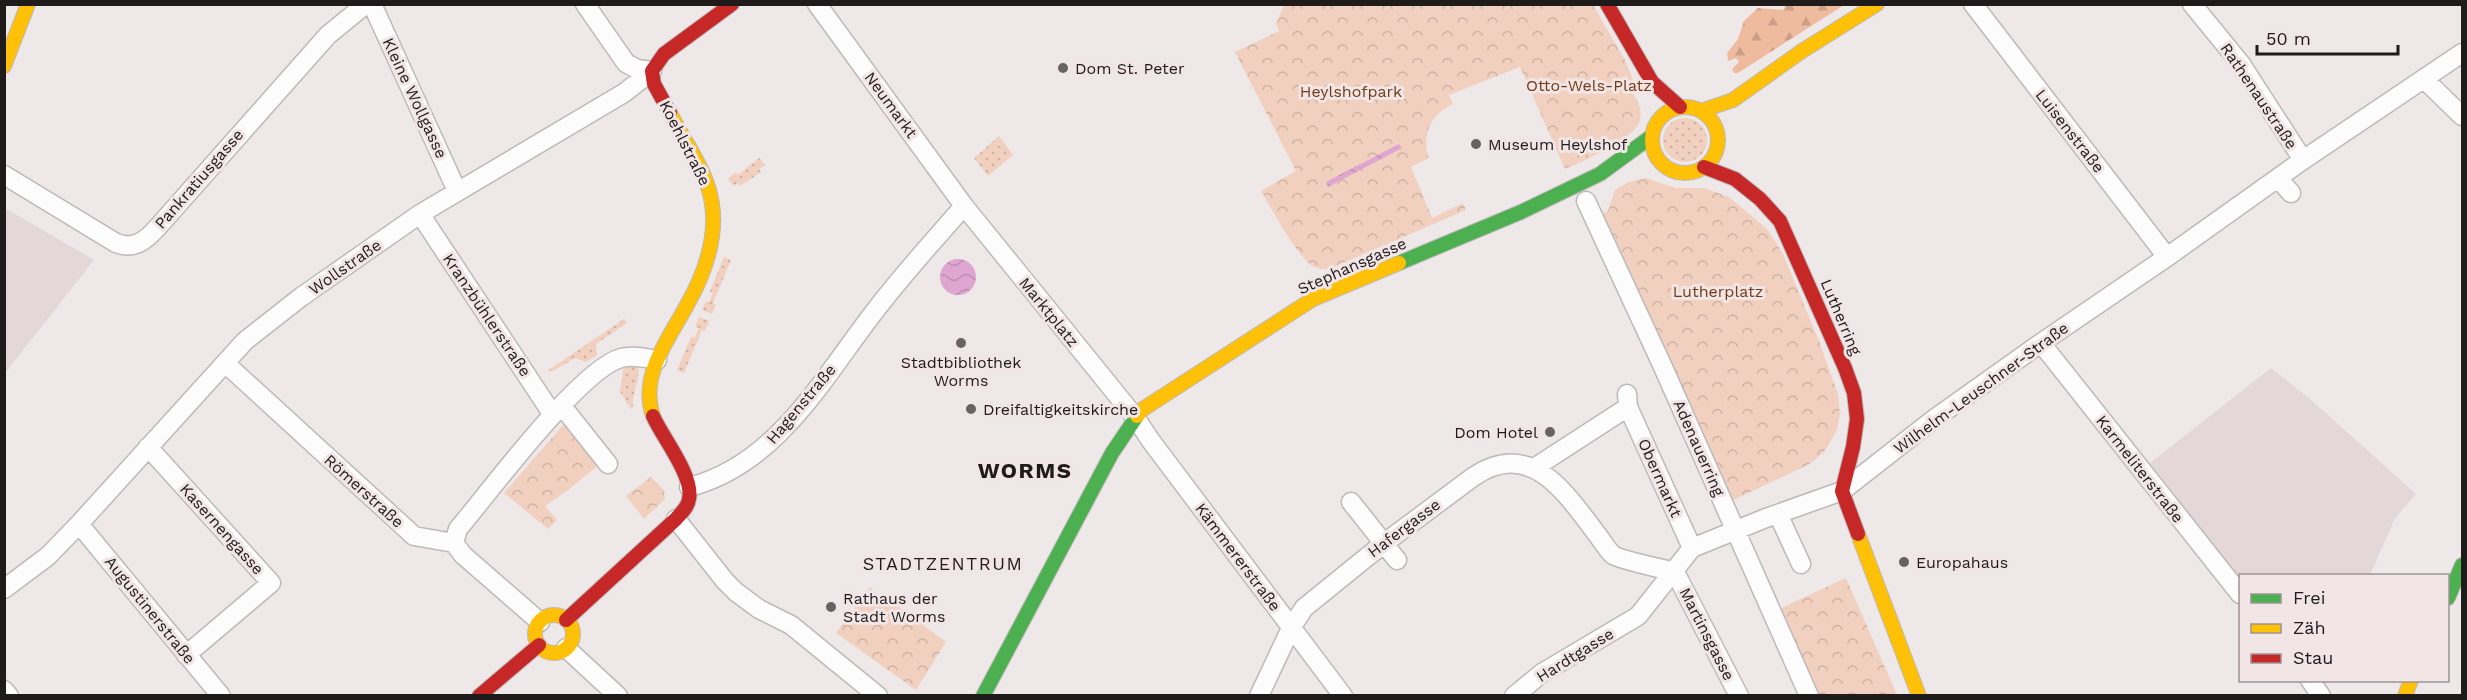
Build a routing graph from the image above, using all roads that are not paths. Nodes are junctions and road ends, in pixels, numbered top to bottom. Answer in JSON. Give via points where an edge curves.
{"nodes":[{"id":1,"x":28,"y":4,"type":"edge"},
{"id":2,"x":366,"y":4,"type":"edge"},
{"id":3,"x":372,"y":4,"type":"edge"},
{"id":4,"x":585,"y":4,"type":"edge"},
{"id":5,"x":732,"y":4,"type":"edge"},
{"id":6,"x":817,"y":4,"type":"edge"},
{"id":7,"x":1607,"y":4,"type":"edge"},
{"id":8,"x":1877,"y":4,"type":"edge"},
{"id":9,"x":1973,"y":4,"type":"edge"},
{"id":10,"x":2192,"y":4,"type":"edge"},
{"id":11,"x":2463,"y":53,"type":"edge"},
{"id":12,"x":4,"y":66,"type":"edge"},
{"id":13,"x":652,"y":71,"type":"junction"},
{"id":14,"x":2425,"y":80,"type":"junction"},
{"id":15,"x":1652,"y":82,"type":"junction"},
{"id":16,"x":1733,"y":100,"type":"junction"},
{"id":17,"x":1680,"y":107,"type":"junction"},
{"id":18,"x":1701,"y":111,"type":"junction"},
{"id":19,"x":2463,"y":116,"type":"edge"},
{"id":20,"x":1658,"y":121,"type":"junction"},
{"id":21,"x":1716,"y":127,"type":"junction"},
{"id":22,"x":1652,"y":136,"type":"junction"},
{"id":23,"x":1717,"y":149,"type":"junction"},
{"id":24,"x":2303,"y":160,"type":"junction"},
{"id":25,"x":1630,"y":167,"type":"dead end"},
{"id":26,"x":1704,"y":167,"type":"junction"},
{"id":27,"x":1600,"y":174,"type":"junction"},
{"id":28,"x":4,"y":175,"type":"edge"},
{"id":29,"x":2278,"y":178,"type":"junction"},
{"id":30,"x":1735,"y":179,"type":"junction"},
{"id":31,"x":458,"y":191,"type":"junction"},
{"id":32,"x":2291,"y":194,"type":"dead end"},
{"id":33,"x":1586,"y":201,"type":"dead end"},
{"id":34,"x":964,"y":206,"type":"junction"},
{"id":35,"x":420,"y":214,"type":"junction"},
{"id":36,"x":939,"y":234,"type":"junction"},
{"id":37,"x":949,"y":249,"type":"dead end"},
{"id":38,"x":2167,"y":257,"type":"junction"},
{"id":39,"x":2041,"y":343,"type":"junction"},
{"id":40,"x":659,"y":355,"type":"junction"},
{"id":41,"x":225,"y":363,"type":"junction"},
{"id":42,"x":557,"y":410,"type":"junction"},
{"id":43,"x":1135,"y":417,"type":"junction"},
{"id":44,"x":148,"y":447,"type":"junction"},
{"id":45,"x":608,"y":464,"type":"dead end"},
{"id":46,"x":1534,"y":468,"type":"junction"},
{"id":47,"x":689,"y":487,"type":"junction"},
{"id":48,"x":1842,"y":491,"type":"junction"},
{"id":49,"x":1351,"y":502,"type":"dead end"},
{"id":50,"x":1778,"y":514,"type":"junction"},
{"id":51,"x":676,"y":519,"type":"junction"},
{"id":52,"x":79,"y":524,"type":"junction"},
{"id":53,"x":1735,"y":531,"type":"junction"},
{"id":54,"x":454,"y":543,"type":"junction"},
{"id":55,"x":1383,"y":544,"type":"junction"},
{"id":56,"x":1692,"y":548,"type":"junction"},
{"id":57,"x":1397,"y":560,"type":"dead end"},
{"id":58,"x":1801,"y":564,"type":"dead end"},
{"id":59,"x":2463,"y":565,"type":"edge"},
{"id":60,"x":1675,"y":572,"type":"junction"},
{"id":61,"x":4,"y":589,"type":"edge"},
{"id":62,"x":2239,"y":592,"type":"edge"},
{"id":63,"x":2449,"y":596,"type":"edge"},
{"id":64,"x":566,"y":620,"type":"junction"},
{"id":65,"x":540,"y":622,"type":"junction"},
{"id":66,"x":1291,"y":628,"type":"junction"},
{"id":67,"x":539,"y":645,"type":"junction"},
{"id":68,"x":566,"y":648,"type":"junction"},
{"id":69,"x":186,"y":655,"type":"junction"},
{"id":70,"x":2311,"y":682,"type":"edge"},
{"id":71,"x":2411,"y":682,"type":"edge"},
{"id":72,"x":221,"y":696,"type":"edge"},
{"id":73,"x":479,"y":696,"type":"edge"},
{"id":74,"x":618,"y":696,"type":"edge"},
{"id":75,"x":878,"y":696,"type":"edge"},
{"id":76,"x":983,"y":696,"type":"edge"},
{"id":77,"x":1259,"y":696,"type":"edge"},
{"id":78,"x":1343,"y":696,"type":"edge"},
{"id":79,"x":1514,"y":696,"type":"edge"},
{"id":80,"x":1739,"y":696,"type":"edge"},
{"id":81,"x":1809,"y":696,"type":"edge"},
{"id":82,"x":1919,"y":696,"type":"edge"},
{"id":83,"x":2321,"y":696,"type":"edge"},
{"id":84,"x":2405,"y":696,"type":"edge"}],
"edges":[{"from":1,"to":12,"type":"street"},
{"from":2,"to":28,"type":"street","name":"Pankratiusgasse","via":[[328,35],[140,243],[116,243]]},
{"from":3,"to":31,"type":"street","name":"Kleine Wollgasse"},
{"from":4,"to":13,"type":"street","via":[[626,63]]},
{"from":5,"to":13,"type":"street","name":"Wollstraße","via":[[664,54]]},
{"from":6,"to":34,"type":"street","name":"Neumarkt"},
{"from":7,"to":15,"type":"street"},
{"from":8,"to":16,"type":"street"},
{"from":9,"to":38,"type":"street","name":"Luisenstraße"},
{"from":10,"to":24,"type":"street","name":"Rathenaustraße","via":[[2241,64]]},
{"from":11,"to":14,"type":"street","name":"Wilhelm-Leuschner-Straße"},
{"from":13,"to":31,"type":"street","name":"Wollstraße","via":[[624,93]]},
{"from":13,"to":40,"type":"street","name":"Koehlstraße","via":[[654,84],[702,170],[714,213],[701,272]]},
{"from":14,"to":19,"type":"street"},
{"from":14,"to":24,"type":"street","name":"Wilhelm-Leuschner-Straße"},
{"from":15,"to":17,"type":"street"},
{"from":15,"to":20,"type":"street"},
{"from":16,"to":18,"type":"street"},
{"from":16,"to":21,"type":"street"},
{"from":17,"to":18,"type":"street"},
{"from":17,"to":20,"type":"street"},
{"from":18,"to":21,"type":"street"},
{"from":20,"to":22,"type":"street"},
{"from":21,"to":23,"type":"street"},
{"from":22,"to":26,"type":"street","via":[[1654,162],[1683,173]]},
{"from":22,"to":27,"type":"street","name":"Stephansgasse"},
{"from":23,"to":26,"type":"street"},
{"from":23,"to":30,"type":"street","name":"Lutherring"},
{"from":24,"to":29,"type":"street","name":"Wilhelm-Leuschner-Straße"},
{"from":25,"to":27,"type":"street","name":"Stephansgasse"},
{"from":26,"to":30,"type":"street","name":"Lutherring"},
{"from":27,"to":43,"type":"street","name":"Stephansgasse","via":[[1521,212],[1313,299],[1162,395]]},
{"from":29,"to":32,"type":"street"},
{"from":29,"to":38,"type":"street","name":"Wilhelm-Leuschner-Straße"},
{"from":30,"to":48,"type":"street","name":"Lutherring","via":[[1760,199],[1786,231],[1854,393],[1854,447]]},
{"from":31,"to":35,"type":"street","name":"Wollstraße"},
{"from":33,"to":53,"type":"street","name":"Adenauerring"},
{"from":34,"to":36,"type":"street","name":"Hagenstraße"},
{"from":34,"to":43,"type":"street","name":"Marktplatz","via":[[1055,329]]},
{"from":35,"to":41,"type":"street","name":"Wollstraße","via":[[301,297],[245,341]]},
{"from":35,"to":42,"type":"street","name":"Kranzbühlerstraße"},
{"from":36,"to":37,"type":"street"},
{"from":36,"to":47,"type":"street","name":"Hagenstraße","via":[[782,430],[734,468]]},
{"from":38,"to":39,"type":"street","name":"Wilhelm-Leuschner-Straße"},
{"from":39,"to":48,"type":"street","name":"Wilhelm-Leuschner-Straße"},
{"from":39,"to":62,"type":"street","name":"Karmeliterstraße"},
{"from":40,"to":42,"type":"street","via":[[622,358],[610,363]]},
{"from":40,"to":47,"type":"street","via":[[650,389],[651,411]]},
{"from":41,"to":44,"type":"street","name":"Wollstraße"},
{"from":41,"to":54,"type":"street","name":"Römerstraße","via":[[414,536]]},
{"from":42,"to":45,"type":"street","name":"Kranzbühlerstraße"},
{"from":42,"to":54,"type":"street","via":[[462,523]]},
{"from":43,"to":66,"type":"street","name":"Kämmererstraße"},
{"from":43,"to":76,"type":"street","name":"Stephansgasse"},
{"from":44,"to":52,"type":"street","name":"Wollstraße"},
{"from":44,"to":69,"type":"street","name":"Kasernengasse","via":[[271,583]]},
{"from":46,"to":55,"type":"street","name":"Hafergasse","via":[[1505,462],[1487,468]]},
{"from":46,"to":56,"type":"street","name":"Obermarkt","via":[[1628,401]]},
{"from":46,"to":60,"type":"street","via":[[1613,555]]},
{"from":47,"to":51,"type":"street","via":[[686,509]]},
{"from":48,"to":50,"type":"street","name":"Wilhelm-Leuschner-Straße"},
{"from":48,"to":82,"type":"street"},
{"from":49,"to":55,"type":"street"},
{"from":50,"to":53,"type":"street","name":"Wilhelm-Leuschner-Straße"},
{"from":50,"to":58,"type":"street"},
{"from":51,"to":64,"type":"street"},
{"from":51,"to":75,"type":"street","via":[[736,592],[791,625]]},
{"from":52,"to":61,"type":"street","name":"Wollstraße","via":[[48,556]]},
{"from":52,"to":69,"type":"street","name":"Augustinerstraße"},
{"from":53,"to":56,"type":"street","name":"Wilhelm-Leuschner-Straße"},
{"from":53,"to":81,"type":"street","name":"Adenauerring"},
{"from":54,"to":65,"type":"street"},
{"from":55,"to":57,"type":"street"},
{"from":55,"to":66,"type":"street","name":"Hafergasse","via":[[1304,608]]},
{"from":56,"to":60,"type":"street"},
{"from":59,"to":63,"type":"street"},
{"from":60,"to":79,"type":"street","name":"Hardtgasse","via":[[1638,616],[1542,673]]},
{"from":60,"to":80,"type":"street","name":"Martinsgasse"},
{"from":64,"to":65,"type":"street","via":[[554,616]]},
{"from":64,"to":68,"type":"street","via":[[573,635]]},
{"from":65,"to":67,"type":"street","via":[[535,634]]},
{"from":66,"to":77,"type":"street","name":"Hafergasse"},
{"from":66,"to":78,"type":"street","name":"Kämmererstraße"},
{"from":67,"to":68,"type":"street","via":[[550,653]]},
{"from":67,"to":73,"type":"street"},
{"from":68,"to":74,"type":"street"},
{"from":69,"to":72,"type":"street","name":"Augustinerstraße"},
{"from":70,"to":83,"type":"street"},
{"from":71,"to":84,"type":"street"}]}
